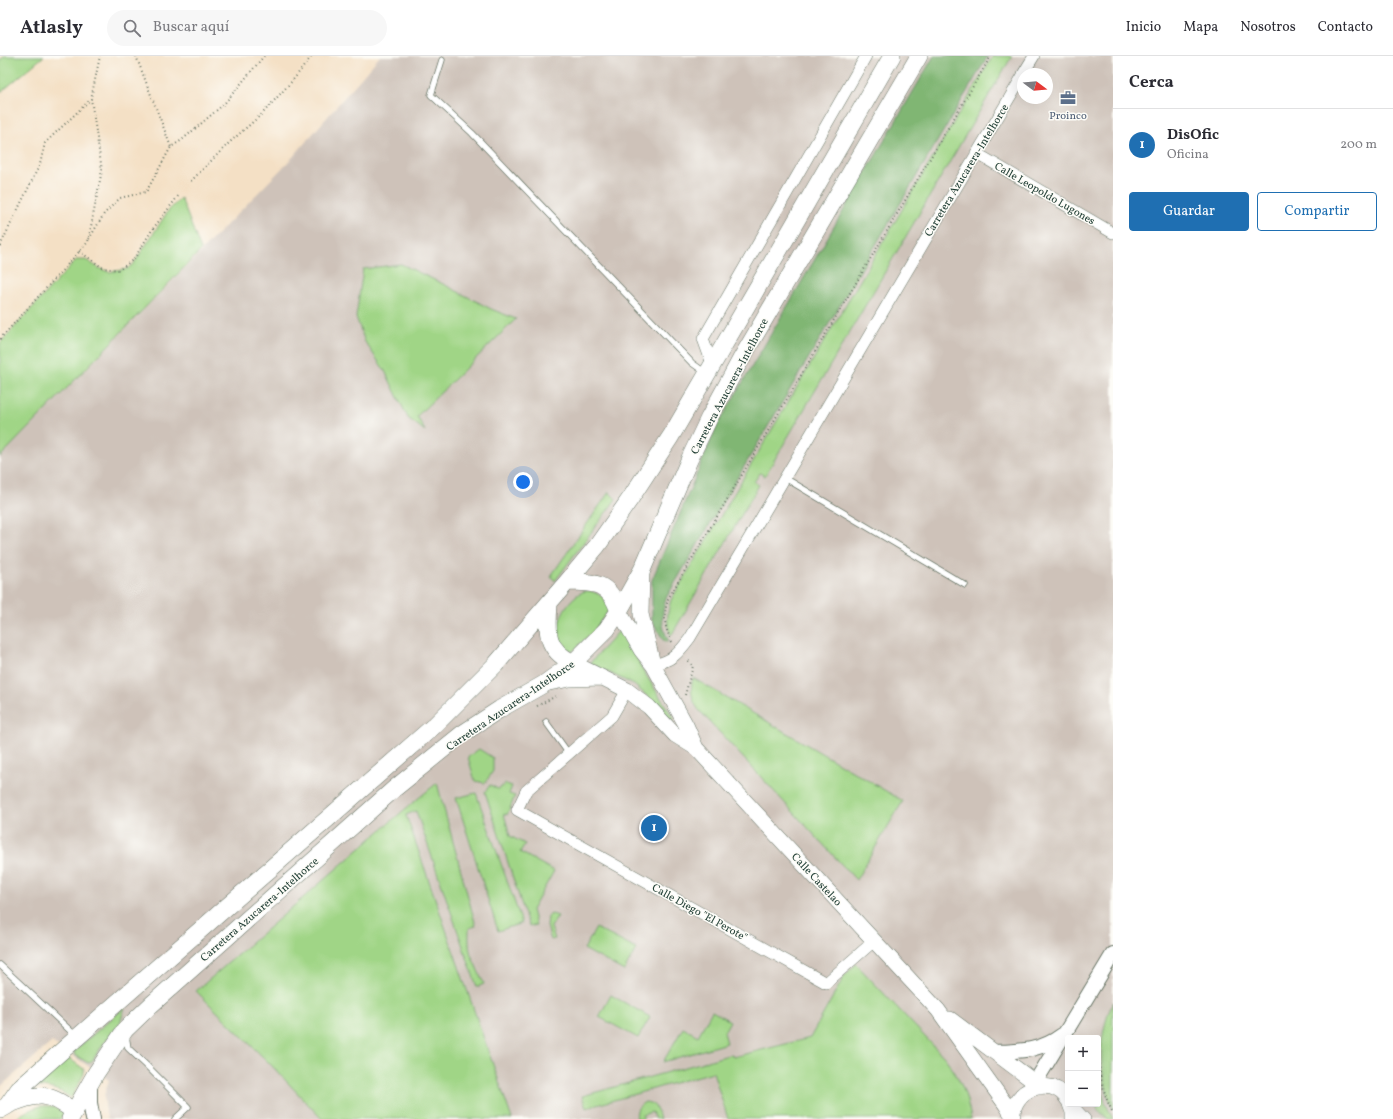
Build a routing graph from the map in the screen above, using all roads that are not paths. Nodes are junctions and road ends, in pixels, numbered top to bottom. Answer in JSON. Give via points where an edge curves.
{"nodes":[{"id":1,"x":892,"y":56,"type":"edge"},
{"id":2,"x":919,"y":56,"type":"edge"},
{"id":3,"x":1034,"y":56,"type":"edge"},
{"id":4,"x":865,"y":57,"type":"edge"},
{"id":5,"x":442,"y":60,"type":"dead end"},
{"id":6,"x":1027,"y":68,"type":"edge"},
{"id":7,"x":1017,"y":84,"type":"edge"},
{"id":8,"x":976,"y":153,"type":"junction"},
{"id":9,"x":1113,"y":233,"type":"edge"},
{"id":10,"x":709,"y":368,"type":"junction"},
{"id":11,"x":785,"y":478,"type":"junction"},
{"id":12,"x":642,"y":570,"type":"junction"},
{"id":13,"x":567,"y":582,"type":"junction"},
{"id":14,"x":965,"y":585,"type":"dead end"},
{"id":15,"x":549,"y":604,"type":"junction"},
{"id":16,"x":619,"y":611,"type":"junction"},
{"id":17,"x":573,"y":663,"type":"junction"},
{"id":18,"x":653,"y":665,"type":"junction"},
{"id":19,"x":604,"y":678,"type":"junction"},
{"id":20,"x":544,"y":684,"type":"junction"},
{"id":21,"x":627,"y":690,"type":"junction"},
{"id":22,"x":546,"y":722,"type":"dead end"},
{"id":23,"x":696,"y":748,"type":"junction"},
{"id":24,"x":569,"y":754,"type":"junction"},
{"id":25,"x":874,"y":941,"type":"junction"},
{"id":26,"x":1113,"y":954,"type":"edge"},
{"id":27,"x":0,"y":965,"type":"edge"},
{"id":28,"x":938,"y":1010,"type":"junction"},
{"id":29,"x":125,"y":1030,"type":"junction"},
{"id":30,"x":1067,"y":1031,"type":"junction"},
{"id":31,"x":78,"y":1037,"type":"junction"},
{"id":32,"x":995,"y":1052,"type":"junction"},
{"id":33,"x":90,"y":1084,"type":"junction"},
{"id":34,"x":1037,"y":1086,"type":"junction"},
{"id":35,"x":1065,"y":1095,"type":"edge"},
{"id":36,"x":1072,"y":1107,"type":"edge"},
{"id":37,"x":1074,"y":1107,"type":"edge"},
{"id":38,"x":2,"y":1112,"type":"edge"},
{"id":39,"x":75,"y":1117,"type":"edge"},
{"id":40,"x":1012,"y":1117,"type":"edge"},
{"id":41,"x":93,"y":1119,"type":"edge"},
{"id":42,"x":175,"y":1119,"type":"edge"},
{"id":43,"x":1073,"y":1119,"type":"edge"},
{"id":44,"x":1085,"y":1119,"type":"edge"}],
"edges":[{"from":1,"to":10,"type":"main road","name":"Carretera Azucarera-Intelhorce"},
{"from":2,"to":12,"type":"main road","name":"Carretera Azucarera-Intelhorce","via":[[709,418]]},
{"from":3,"to":6,"type":"street","name":"Carretera Azucarera-Intelhorce"},
{"from":4,"to":10,"type":"street","via":[[703,339]]},
{"from":5,"to":10,"type":"lane","via":[[431,96],[478,138],[692,363]]},
{"from":7,"to":8,"type":"street","name":"Carretera Azucarera-Intelhorce"},
{"from":8,"to":9,"type":"street","name":"Calle Leopoldo Lugones"},
{"from":8,"to":11,"type":"street","name":"Carretera Azucarera-Intelhorce"},
{"from":10,"to":13,"type":"main road","name":"Carretera Azucarera-Intelhorce","via":[[671,436],[630,499],[597,546]]},
{"from":11,"to":14,"type":"lane"},
{"from":11,"to":18,"type":"street","name":"Carretera Azucarera-Intelhorce","via":[[690,638],[680,652],[670,660]]},
{"from":12,"to":16,"type":"main road","name":"Carretera Azucarera-Intelhorce"},
{"from":12,"to":18,"type":"main road","via":[[641,614]]},
{"from":13,"to":15,"type":"main road","name":"Carretera Azucarera-Intelhorce"},
{"from":13,"to":16,"type":"main road","via":[[598,584],[610,592]]},
{"from":15,"to":17,"type":"main road","via":[[549,639],[555,650]]},
{"from":15,"to":31,"type":"main road","name":"Carretera Azucarera-Intelhorce","via":[[496,664],[434,725]]},
{"from":16,"to":17,"type":"main road","name":"Carretera Azucarera-Intelhorce","via":[[607,629]]},
{"from":16,"to":18,"type":"main road","name":"Calle Castelao","via":[[641,650]]},
{"from":17,"to":19,"type":"main road","name":"Calle Castelao"},
{"from":17,"to":20,"type":"main road","name":"Carretera Azucarera-Intelhorce"},
{"from":18,"to":23,"type":"main road","name":"Calle Castelao"},
{"from":19,"to":20,"type":"main road","via":[[570,679]]},
{"from":19,"to":21,"type":"main road","name":"Calle Castelao"},
{"from":20,"to":29,"type":"main road","name":"Carretera Azucarera-Intelhorce","via":[[462,734],[394,789]]},
{"from":21,"to":23,"type":"main road","name":"Calle Castelao","via":[[649,707],[674,735]]},
{"from":21,"to":24,"type":"street","via":[[612,716]]},
{"from":22,"to":24,"type":"lane"},
{"from":23,"to":25,"type":"main road","name":"Calle Castelao"},
{"from":24,"to":25,"type":"street","name":"Calle Diego \"El Perote\"","via":[[526,791],[517,810],[826,983]]},
{"from":25,"to":28,"type":"main road","name":"Calle Castelao"},
{"from":26,"to":30,"type":"street"},
{"from":27,"to":31,"type":"lane"},
{"from":28,"to":32,"type":"main road","name":"Calle Castelao"},
{"from":28,"to":40,"type":"main road","name":"Calle Castelao"},
{"from":29,"to":33,"type":"main road","name":"Carretera Azucarera-Intelhorce"},
{"from":29,"to":42,"type":"lane","via":[[128,1048],[188,1107]]},
{"from":30,"to":32,"type":"street","via":[[1053,1042],[1036,1049]]},
{"from":30,"to":34,"type":"street","via":[[1039,1076]]},
{"from":31,"to":38,"type":"main road","name":"Carretera Azucarera-Intelhorce","via":[[19,1089]]},
{"from":32,"to":34,"type":"main road","name":"Calle Castelao"},
{"from":33,"to":39,"type":"main road","name":"Carretera Azucarera-Intelhorce"},
{"from":33,"to":41,"type":"street"},
{"from":34,"to":35,"type":"main road","via":[[1058,1089]]},
{"from":34,"to":40,"type":"main road","via":[[1024,1092],[1016,1102]]},
{"from":36,"to":43,"type":"main road"},
{"from":37,"to":44,"type":"street"},
{"from":38,"to":39,"type":"main road","via":[[28,1097],[42,1096],[53,1098]]}]}
